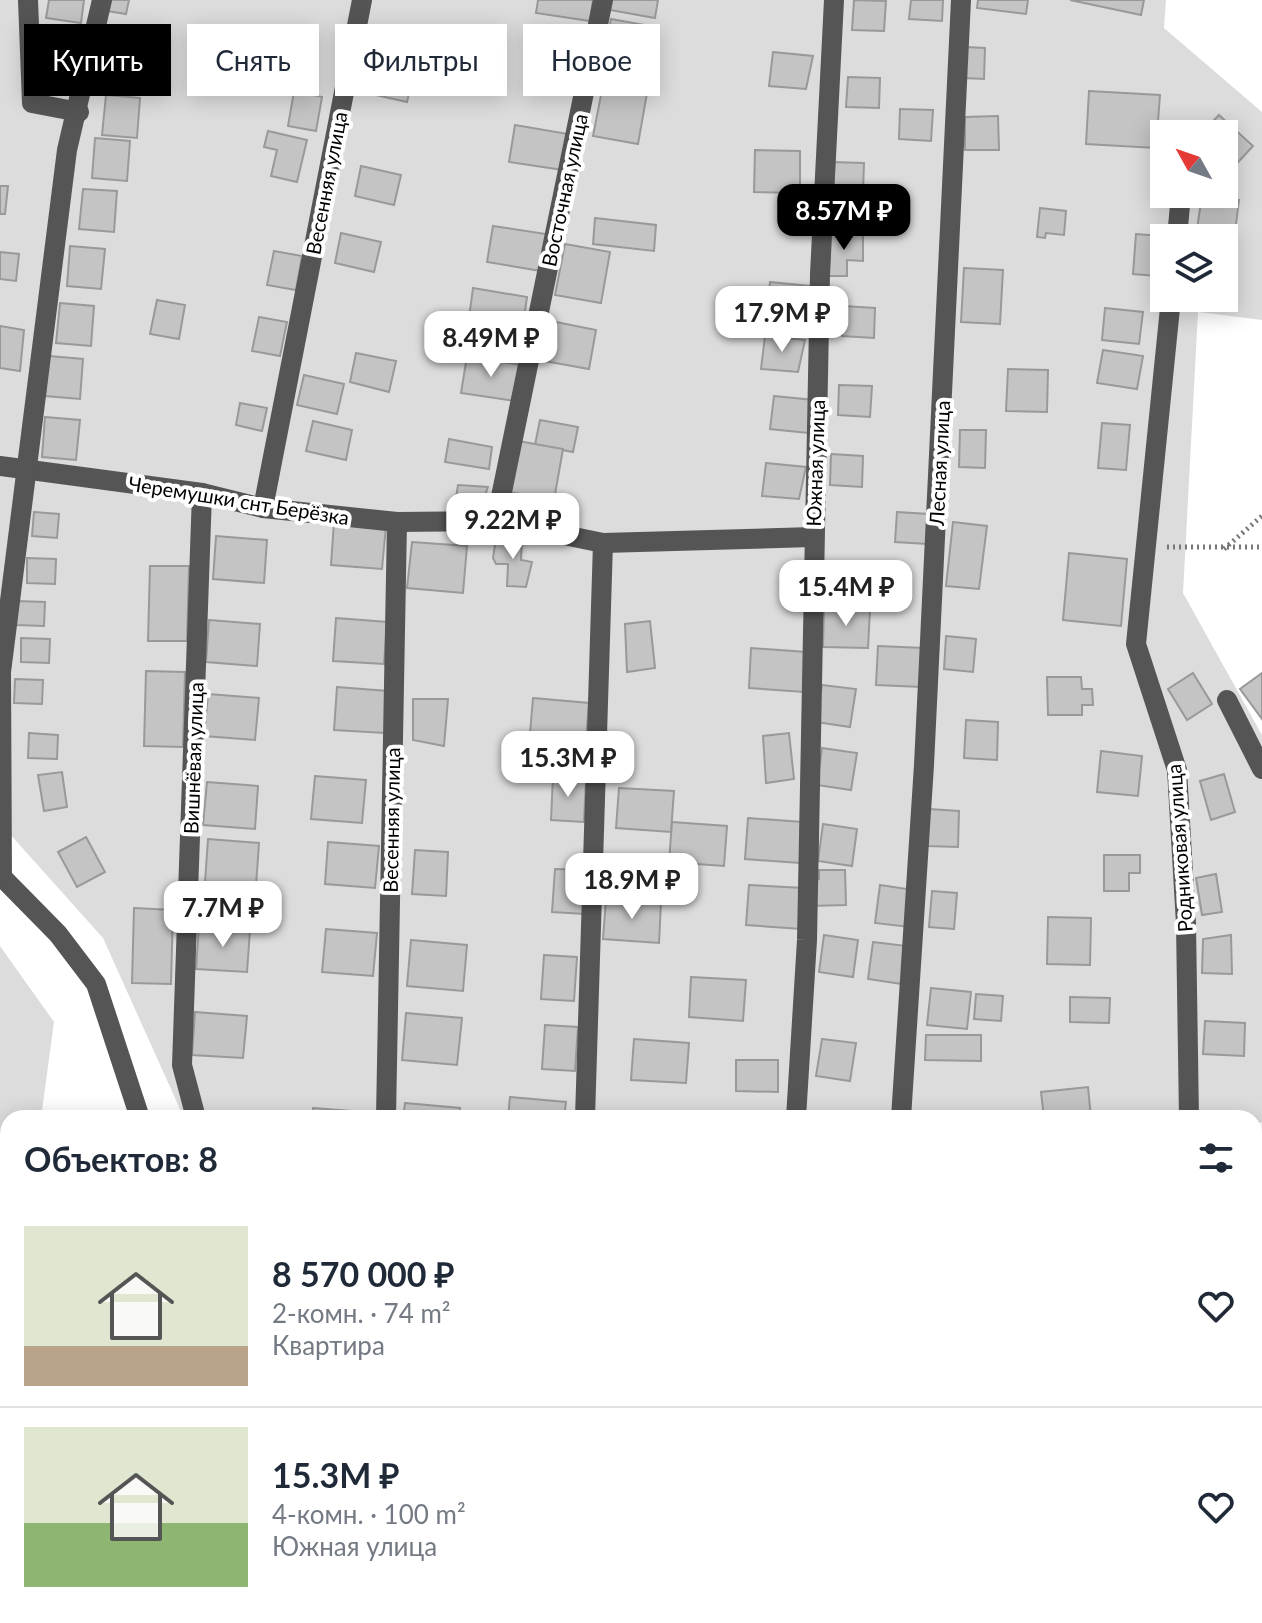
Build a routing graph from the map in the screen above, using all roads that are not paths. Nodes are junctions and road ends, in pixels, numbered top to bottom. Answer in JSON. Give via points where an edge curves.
{"nodes":[{"id":1,"x":28,"y":0,"type":"edge"},
{"id":2,"x":102,"y":0,"type":"edge"},
{"id":3,"x":362,"y":0,"type":"edge"},
{"id":4,"x":603,"y":0,"type":"edge"},
{"id":5,"x":834,"y":0,"type":"edge"},
{"id":6,"x":961,"y":0,"type":"edge"},
{"id":7,"x":79,"y":112,"type":"junction"},
{"id":8,"x":1170,"y":312,"type":"edge"},
{"id":9,"x":0,"y":466,"type":"edge"},
{"id":10,"x":27,"y":470,"type":"junction"},
{"id":11,"x":202,"y":493,"type":"junction"},
{"id":12,"x":263,"y":508,"type":"junction"},
{"id":13,"x":496,"y":521,"type":"junction"},
{"id":14,"x":397,"y":522,"type":"junction"},
{"id":15,"x":813,"y":537,"type":"junction"},
{"id":16,"x":603,"y":543,"type":"junction"},
{"id":17,"x":1227,"y":700,"type":"dead end"},
{"id":18,"x":1262,"y":769,"type":"edge"},
{"id":19,"x":1,"y":876,"type":"edge"},
{"id":20,"x":137,"y":1110,"type":"edge"},
{"id":21,"x":194,"y":1110,"type":"edge"},
{"id":22,"x":386,"y":1110,"type":"edge"},
{"id":23,"x":585,"y":1110,"type":"edge"},
{"id":24,"x":796,"y":1110,"type":"edge"},
{"id":25,"x":902,"y":1110,"type":"edge"},
{"id":26,"x":1189,"y":1110,"type":"edge"}],
"edges":[{"from":1,"to":7,"type":"street","via":[[32,103]]},
{"from":2,"to":7,"type":"street"},
{"from":3,"to":12,"type":"street","name":"Весенняя улица"},
{"from":4,"to":13,"type":"street","name":"Восточная улица"},
{"from":5,"to":15,"type":"street","name":"Южная улица"},
{"from":6,"to":25,"type":"street","name":"Лесная улица"},
{"from":7,"to":10,"type":"street","via":[[67,150]]},
{"from":8,"to":26,"type":"street","name":"Родниковая улица","via":[[1136,644],[1177,770]]},
{"from":9,"to":10,"type":"street","name":"Черемушки снт Берёзка"},
{"from":10,"to":11,"type":"street","name":"Черемушки снт Берёзка"},
{"from":10,"to":19,"type":"street","via":[[1,672]]},
{"from":11,"to":12,"type":"street","name":"Черемушки снт Берёзка"},
{"from":11,"to":21,"type":"street","name":"Вишнёвая улица","via":[[182,1065]]},
{"from":12,"to":14,"type":"street","name":"Черемушки снт Берёзка"},
{"from":13,"to":14,"type":"street","name":"Черемушки снт Берёзка"},
{"from":13,"to":16,"type":"street","name":"Черемушки снт Берёзка"},
{"from":14,"to":22,"type":"street","name":"Весенняя улица"},
{"from":15,"to":16,"type":"street","name":"Черемушки снт Берёзка"},
{"from":15,"to":24,"type":"street","name":"Южная улица","via":[[807,940]]},
{"from":16,"to":23,"type":"street"},
{"from":17,"to":18,"type":"street"},
{"from":19,"to":20,"type":"street","via":[[58,934],[96,984]]}]}
